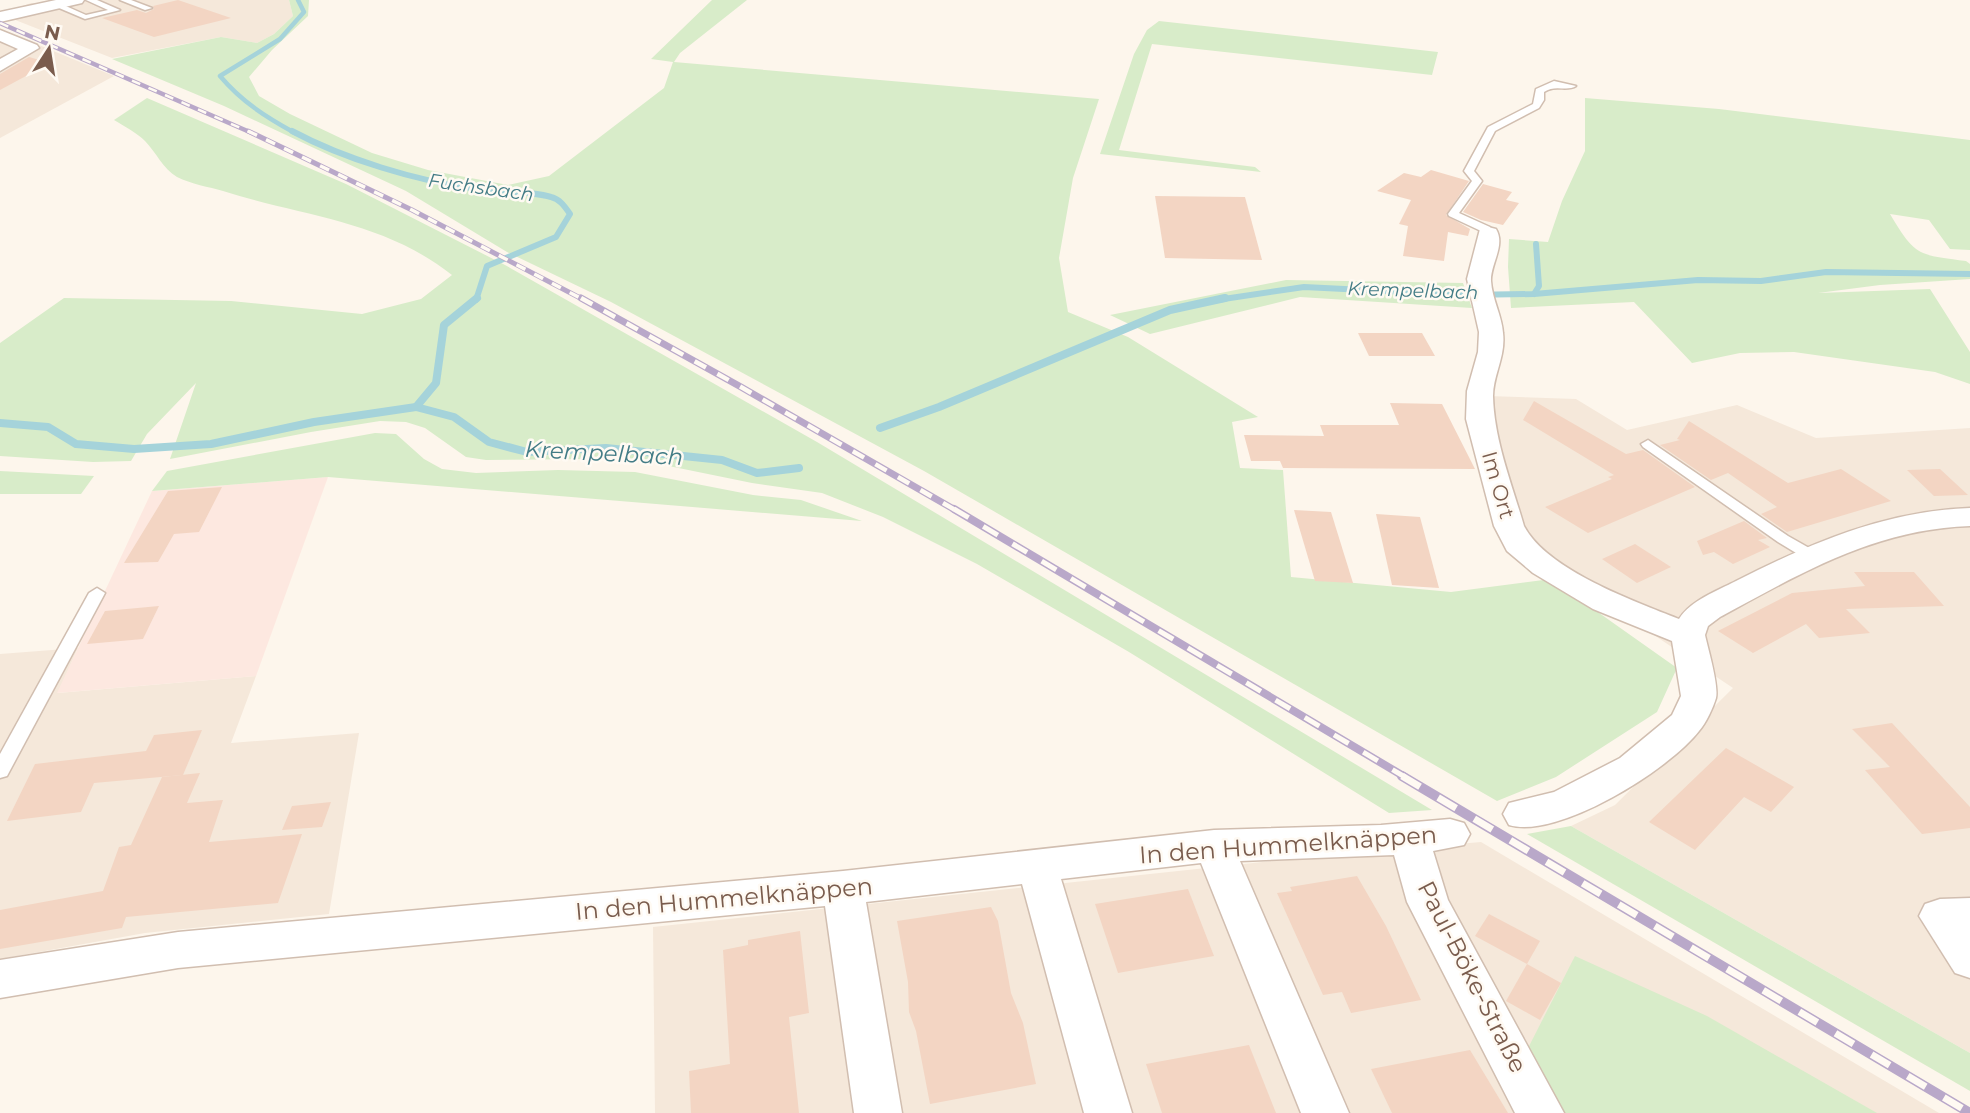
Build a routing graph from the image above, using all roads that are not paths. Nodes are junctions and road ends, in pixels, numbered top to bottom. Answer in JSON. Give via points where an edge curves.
{"nodes":[{"id":1,"x":77,"y":0,"type":"edge"},
{"id":2,"x":90,"y":0,"type":"edge"},
{"id":3,"x":127,"y":1,"type":"edge"},
{"id":4,"x":56,"y":5,"type":"junction"},
{"id":5,"x":109,"y":7,"type":"junction"},
{"id":6,"x":148,"y":8,"type":"dead end"},
{"id":7,"x":0,"y":17,"type":"edge"},
{"id":8,"x":0,"y":36,"type":"edge"},
{"id":9,"x":0,"y":66,"type":"edge"},
{"id":10,"x":1572,"y":86,"type":"dead end"},
{"id":11,"x":1488,"y":234,"type":"joint"},
{"id":12,"x":1648,"y":444,"type":"dead end"},
{"id":13,"x":1970,"y":517,"type":"edge"},
{"id":14,"x":1812,"y":556,"type":"junction"},
{"id":15,"x":97,"y":593,"type":"dead end"},
{"id":16,"x":1688,"y":635,"type":"junction"},
{"id":17,"x":0,"y":771,"type":"edge"},
{"id":18,"x":1523,"y":814,"type":"dead end"},
{"id":19,"x":1430,"y":837,"type":"joint"},
{"id":20,"x":1214,"y":846,"type":"junction"},
{"id":21,"x":1037,"y":866,"type":"junction"},
{"id":22,"x":843,"y":888,"type":"junction"},
{"id":23,"x":1970,"y":915,"type":"edge"},
{"id":24,"x":1970,"y":960,"type":"edge"},
{"id":25,"x":0,"y":979,"type":"edge"},
{"id":26,"x":878,"y":1113,"type":"edge"},
{"id":27,"x":1108,"y":1113,"type":"edge"},
{"id":28,"x":1325,"y":1113,"type":"edge"},
{"id":29,"x":1540,"y":1113,"type":"edge"}],
"edges":[{"from":1,"to":4,"type":"street"},
{"from":2,"to":5,"type":"lane"},
{"from":3,"to":5,"type":"lane"},
{"from":3,"to":6,"type":"lane"},
{"from":4,"to":5,"type":"lane","via":[[85,17],[116,10]]},
{"from":4,"to":7,"type":"street"},
{"from":8,"to":9,"type":"street","via":[[31,48]]},
{"from":10,"to":11,"type":"lane","via":[[1546,85],[1539,91],[1541,100],[1536,106],[1491,129],[1469,171],[1476,181],[1453,214]]},
{"from":11,"to":16,"type":"street","name":"Im Ort","via":[[1479,279],[1491,342],[1480,391],[1480,419],[1509,526],[1518,544],[1544,566],[1605,602]]},
{"from":12,"to":14,"type":"lane"},
{"from":13,"to":14,"type":"street","via":[[1886,529]]},
{"from":14,"to":16,"type":"street","via":[[1707,609]]},
{"from":15,"to":17,"type":"lane"},
{"from":16,"to":18,"type":"street","via":[[1699,696],[1686,723],[1633,768],[1563,805]]},
{"from":19,"to":20,"type":"street","name":"In den Hummelknäppen"},
{"from":19,"to":29,"type":"street","name":"Paul-Böke-Straße","via":[[1428,902]]},
{"from":20,"to":21,"type":"street","name":"In den Hummelknäppen"},
{"from":20,"to":28,"type":"street"},
{"from":21,"to":22,"type":"street","name":"In den Hummelknäppen"},
{"from":21,"to":27,"type":"street"},
{"from":22,"to":25,"type":"street","name":"In den Hummelknäppen","via":[[178,950]]},
{"from":22,"to":26,"type":"street"},
{"from":23,"to":24,"type":"street","via":[[1940,916]]}]}
